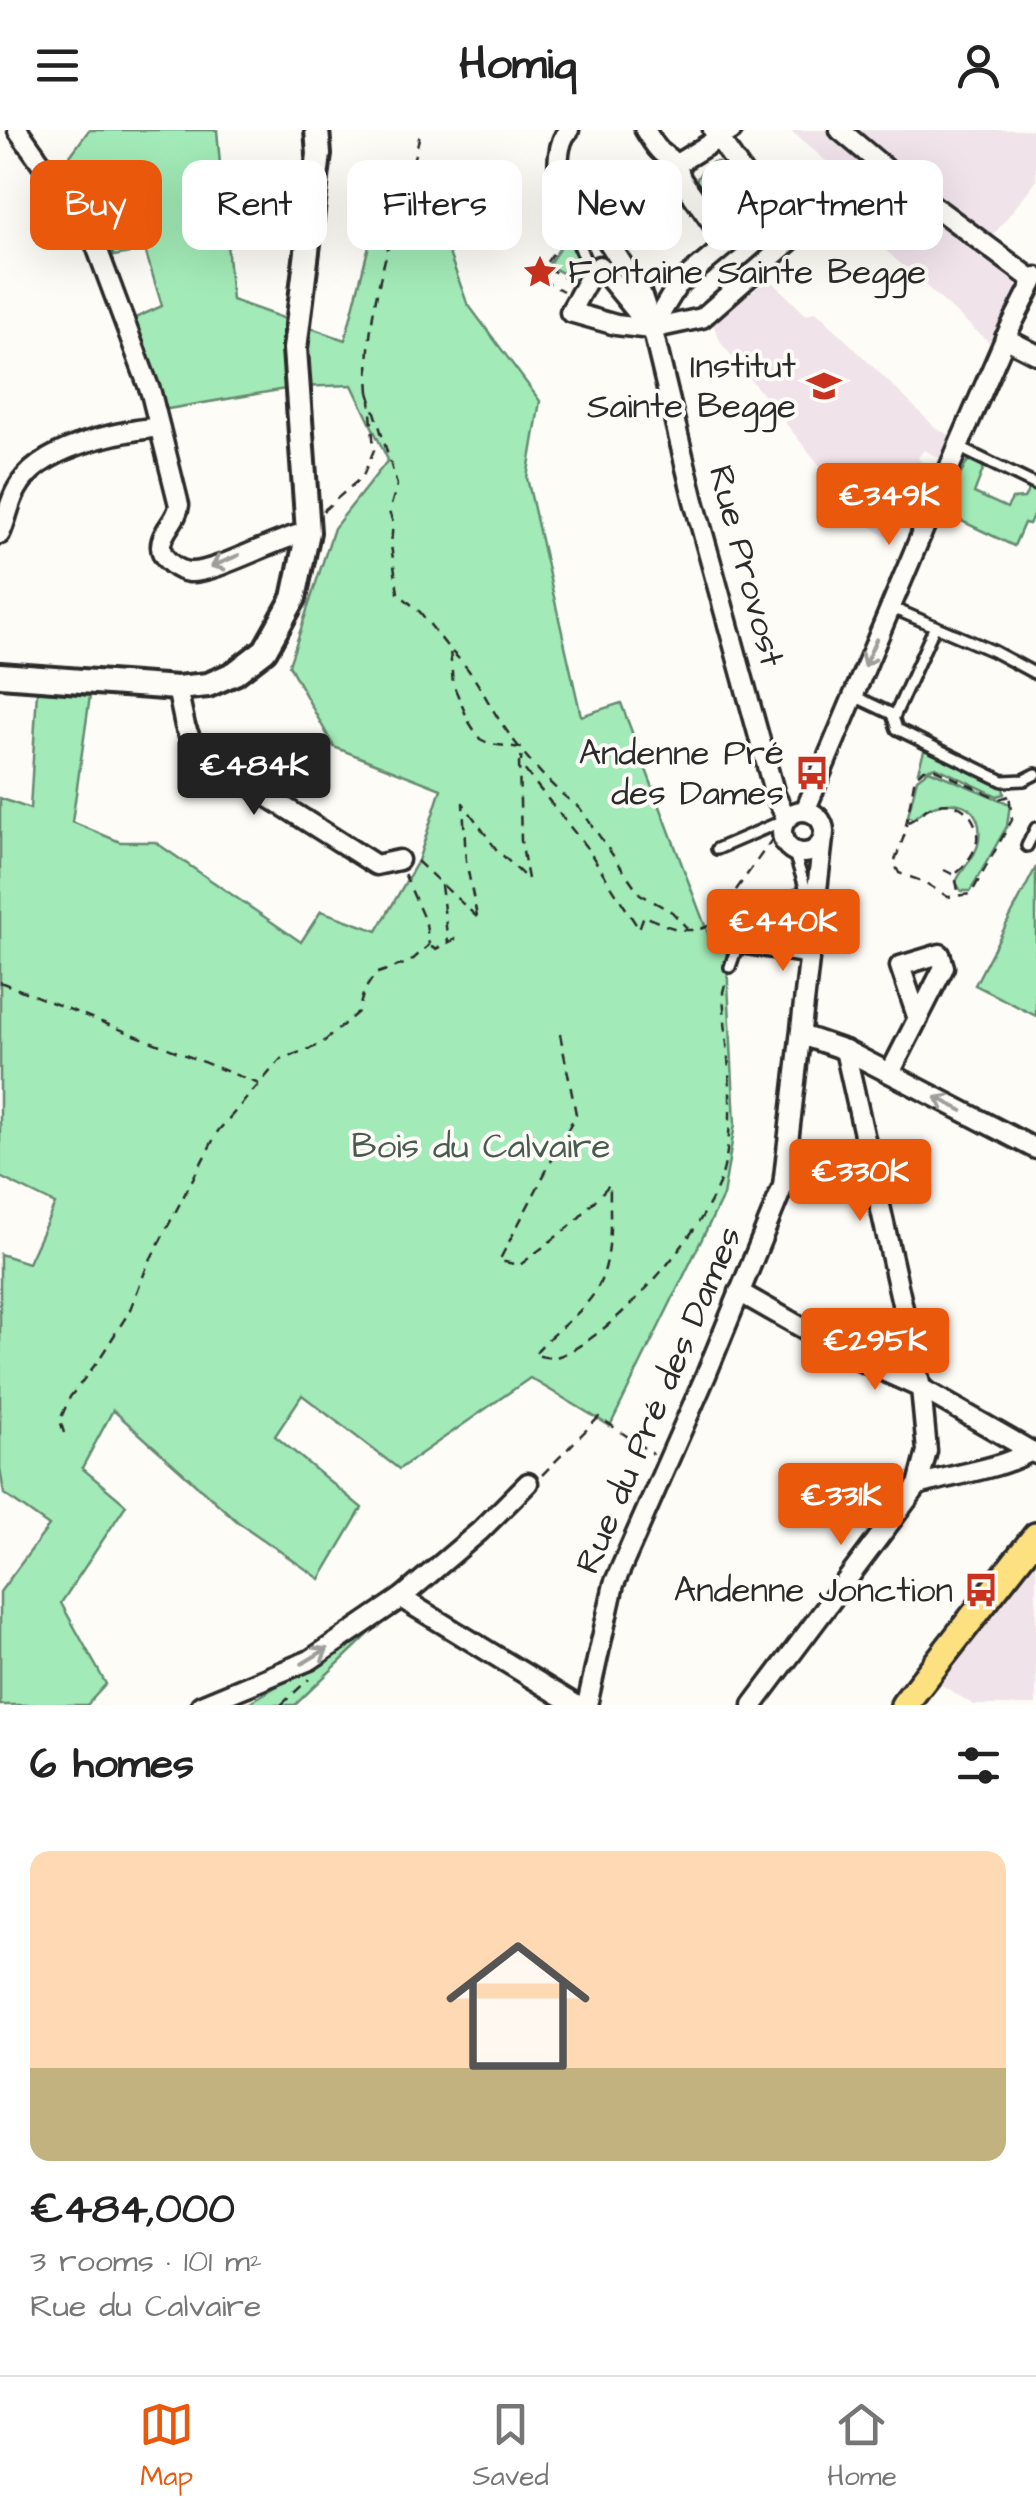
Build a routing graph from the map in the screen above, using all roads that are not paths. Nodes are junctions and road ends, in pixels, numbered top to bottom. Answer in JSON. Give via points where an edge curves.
{"nodes":[{"id":1,"x":18,"y":130,"type":"edge"},
{"id":2,"x":317,"y":130,"type":"edge"},
{"id":3,"x":569,"y":130,"type":"edge"},
{"id":4,"x":645,"y":130,"type":"edge"},
{"id":5,"x":840,"y":130,"type":"edge"},
{"id":6,"x":721,"y":133,"type":"edge"},
{"id":7,"x":560,"y":160,"type":"edge"},
{"id":8,"x":672,"y":160,"type":"edge"},
{"id":9,"x":682,"y":160,"type":"edge"},
{"id":10,"x":738,"y":160,"type":"edge"},
{"id":11,"x":682,"y":180,"type":"edge"},
{"id":12,"x":702,"y":209,"type":"edge"},
{"id":13,"x":576,"y":250,"type":"edge"},
{"id":14,"x":613,"y":250,"type":"edge"},
{"id":15,"x":719,"y":250,"type":"edge"},
{"id":16,"x":780,"y":250,"type":"edge"},
{"id":17,"x":1035,"y":278,"type":"edge"},
{"id":18,"x":584,"y":287,"type":"junction"},
{"id":19,"x":651,"y":328,"type":"junction"},
{"id":20,"x":1006,"y":338,"type":"junction"},
{"id":21,"x":1036,"y":354,"type":"edge"},
{"id":22,"x":159,"y":426,"type":"junction"},
{"id":23,"x":958,"y":447,"type":"junction"},
{"id":24,"x":1036,"y":486,"type":"edge"},
{"id":25,"x":308,"y":524,"type":"junction"},
{"id":26,"x":0,"y":534,"type":"edge"},
{"id":27,"x":890,"y":608,"type":"junction"},
{"id":28,"x":935,"y":626,"type":"junction"},
{"id":29,"x":1036,"y":674,"type":"edge"},
{"id":30,"x":0,"y":675,"type":"edge"},
{"id":31,"x":177,"y":688,"type":"junction"},
{"id":32,"x":852,"y":695,"type":"junction"},
{"id":33,"x":894,"y":718,"type":"junction"},
{"id":34,"x":1036,"y":774,"type":"edge"},
{"id":35,"x":805,"y":811,"type":"junction"},
{"id":36,"x":785,"y":821,"type":"junction"},
{"id":37,"x":1036,"y":828,"type":"edge"},
{"id":38,"x":823,"y":838,"type":"junction"},
{"id":39,"x":1027,"y":846,"type":"dead end"},
{"id":40,"x":717,"y":849,"type":"dead end"},
{"id":41,"x":796,"y":851,"type":"junction"},
{"id":42,"x":399,"y":860,"type":"road end"},
{"id":43,"x":812,"y":890,"type":"junction"},
{"id":44,"x":750,"y":927,"type":"dead end"},
{"id":45,"x":808,"y":958,"type":"junction"},
{"id":46,"x":730,"y":967,"type":"road end"},
{"id":47,"x":918,"y":1019,"type":"dead end"},
{"id":48,"x":800,"y":1035,"type":"junction"},
{"id":49,"x":845,"y":1050,"type":"junction"},
{"id":50,"x":890,"y":1074,"type":"junction"},
{"id":51,"x":1036,"y":1148,"type":"edge"},
{"id":52,"x":738,"y":1292,"type":"junction"},
{"id":53,"x":921,"y":1388,"type":"junction"},
{"id":54,"x":1034,"y":1452,"type":"edge"},
{"id":55,"x":532,"y":1481,"type":"road end"},
{"id":56,"x":918,"y":1485,"type":"junction"},
{"id":57,"x":1036,"y":1536,"type":"edge"},
{"id":58,"x":400,"y":1598,"type":"junction"},
{"id":59,"x":200,"y":1705,"type":"edge"},
{"id":60,"x":576,"y":1705,"type":"edge"},
{"id":61,"x":588,"y":1705,"type":"edge"},
{"id":62,"x":753,"y":1705,"type":"edge"},
{"id":63,"x":904,"y":1705,"type":"edge"}],
"edges":[{"from":1,"to":22,"type":"street","via":[[92,235]]},
{"from":2,"to":25,"type":"main road","via":[[295,348]]},
{"from":3,"to":7,"type":"street"},
{"from":4,"to":8,"type":"street"},
{"from":5,"to":17,"type":"street"},
{"from":6,"to":9,"type":"street"},
{"from":6,"to":10,"type":"street"},
{"from":11,"to":12,"type":"street"},
{"from":13,"to":18,"type":"lane"},
{"from":14,"to":19,"type":"street","name":"Rue Provost","via":[[640,293]]},
{"from":15,"to":19,"type":"street","via":[[677,286]]},
{"from":16,"to":19,"type":"street","via":[[702,318]]},
{"from":17,"to":20,"type":"street"},
{"from":18,"to":19,"type":"street","via":[[600,266]]},
{"from":18,"to":19,"type":"street","via":[[570,312]]},
{"from":19,"to":36,"type":"street","name":"Rue Provost"},
{"from":20,"to":21,"type":"street"},
{"from":20,"to":23,"type":"street"},
{"from":25,"to":22,"type":"street","one_way":true,"via":[[207,569],[186,572],[166,560],[161,547],[179,505]]},
{"from":22,"to":26,"type":"street","via":[[71,448],[31,472],[17,488]]},
{"from":23,"to":24,"type":"lane"},
{"from":23,"to":27,"type":"street"},
{"from":25,"to":31,"type":"main road","via":[[294,598],[265,650],[236,674]]},
{"from":27,"to":28,"type":"lane"},
{"from":27,"to":32,"type":"street","one_way":true},
{"from":28,"to":29,"type":"lane"},
{"from":28,"to":33,"type":"lane"},
{"from":30,"to":31,"type":"main road"},
{"from":31,"to":42,"type":"street","via":[[196,751],[376,865]]},
{"from":32,"to":33,"type":"lane"},
{"from":32,"to":35,"type":"street"},
{"from":33,"to":34,"type":"lane","via":[[896,729],[1003,781]]},
{"from":35,"to":36,"type":"street"},
{"from":35,"to":38,"type":"street","via":[[818,817]]},
{"from":36,"to":40,"type":"lane"},
{"from":36,"to":41,"type":"street","via":[[784,838]]},
{"from":37,"to":39,"type":"lane"},
{"from":38,"to":41,"type":"street","via":[[814,850]]},
{"from":38,"to":43,"type":"street","name":"Rue du Pré des Dames"},
{"from":41,"to":43,"type":"street","via":[[811,864]]},
{"from":43,"to":44,"type":"lane","via":[[781,901],[776,928]]},
{"from":43,"to":45,"type":"street","name":"Rue du Pré des Dames"},
{"from":45,"to":46,"type":"lane","via":[[737,948]]},
{"from":45,"to":48,"type":"street","name":"Rue du Pré des Dames"},
{"from":47,"to":50,"type":"street"},
{"from":48,"to":49,"type":"street"},
{"from":48,"to":52,"type":"street","name":"Rue du Pré des Dames","via":[[783,1186]]},
{"from":49,"to":50,"type":"street"},
{"from":49,"to":53,"type":"street"},
{"from":51,"to":50,"type":"street","one_way":true},
{"from":52,"to":53,"type":"street"},
{"from":52,"to":61,"type":"street","name":"Rue du Pré des Dames","via":[[614,1584]]},
{"from":53,"to":54,"type":"street"},
{"from":53,"to":56,"type":"street","via":[[927,1451]]},
{"from":54,"to":56,"type":"street"},
{"from":55,"to":58,"type":"street"},
{"from":56,"to":62,"type":"street"},
{"from":57,"to":63,"type":"main road"},
{"from":59,"to":58,"type":"street","one_way":true,"via":[[310,1660]]},
{"from":58,"to":60,"type":"street"}]}
